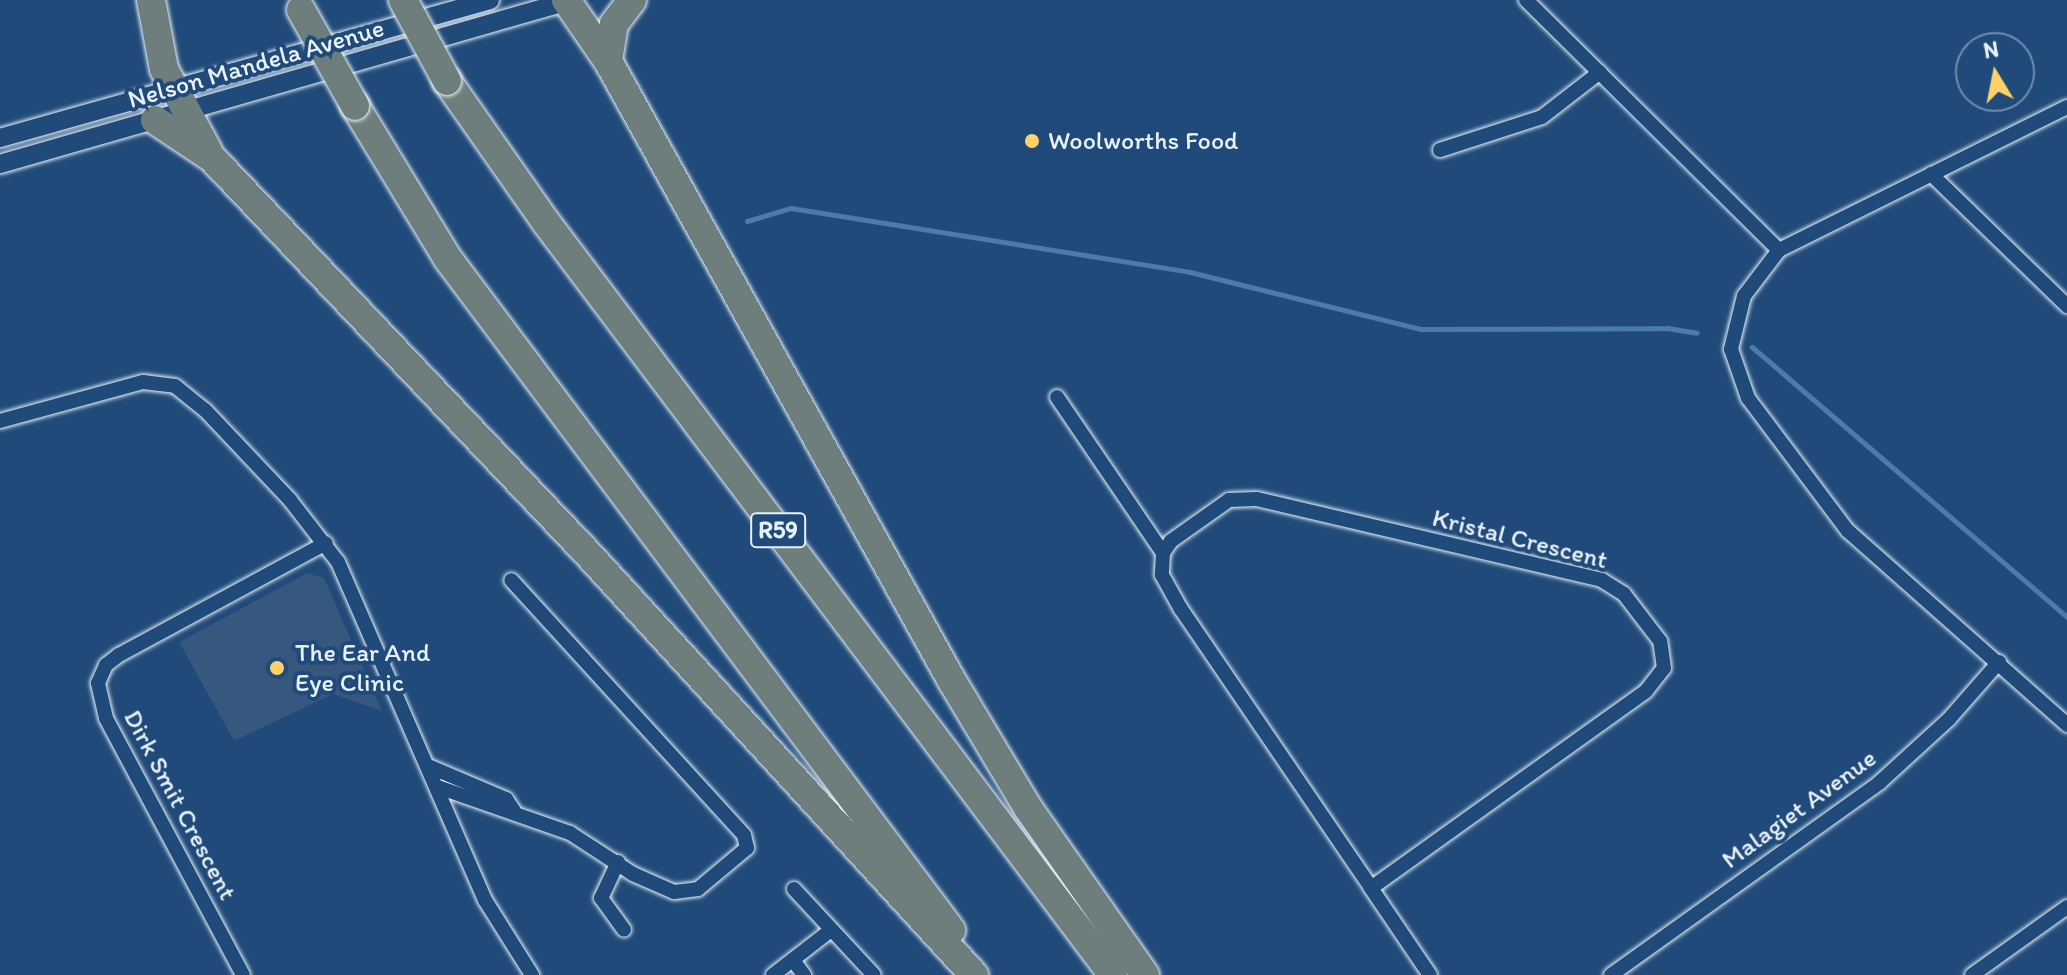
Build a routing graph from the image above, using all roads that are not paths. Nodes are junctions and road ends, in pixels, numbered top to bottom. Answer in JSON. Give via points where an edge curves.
{"nodes":[{"id":1,"x":151,"y":0,"type":"edge"},
{"id":2,"x":403,"y":0,"type":"edge"},
{"id":3,"x":490,"y":0,"type":"edge"},
{"id":4,"x":568,"y":0,"type":"edge"},
{"id":5,"x":632,"y":0,"type":"edge"},
{"id":6,"x":1526,"y":0,"type":"edge"},
{"id":7,"x":298,"y":5,"type":"edge"},
{"id":8,"x":608,"y":61,"type":"junction"},
{"id":9,"x":1600,"y":72,"type":"junction"},
{"id":10,"x":181,"y":100,"type":"junction"},
{"id":11,"x":2067,"y":107,"type":"edge"},
{"id":12,"x":155,"y":120,"type":"junction"},
{"id":13,"x":0,"y":138,"type":"edge"},
{"id":14,"x":1440,"y":150,"type":"dead end"},
{"id":15,"x":212,"y":158,"type":"junction"},
{"id":16,"x":0,"y":164,"type":"edge"},
{"id":17,"x":1931,"y":174,"type":"junction"},
{"id":18,"x":1779,"y":250,"type":"junction"},
{"id":19,"x":2067,"y":306,"type":"edge"},
{"id":20,"x":1057,"y":397,"type":"dead end"},
{"id":21,"x":0,"y":421,"type":"edge"},
{"id":22,"x":326,"y":543,"type":"junction"},
{"id":23,"x":1163,"y":553,"type":"junction"},
{"id":24,"x":511,"y":580,"type":"dead end"},
{"id":25,"x":1999,"y":662,"type":"junction"},
{"id":26,"x":2067,"y":725,"type":"edge"},
{"id":27,"x":428,"y":766,"type":"junction"},
{"id":28,"x":438,"y":787,"type":"junction"},
{"id":29,"x":514,"y":811,"type":"junction"},
{"id":30,"x":618,"y":862,"type":"junction"},
{"id":31,"x":1371,"y":888,"type":"junction"},
{"id":32,"x":794,"y":889,"type":"dead end"},
{"id":33,"x":2067,"y":907,"type":"edge"},
{"id":34,"x":624,"y":930,"type":"dead end"},
{"id":35,"x":831,"y":930,"type":"junction"},
{"id":36,"x":793,"y":960,"type":"junction"},
{"id":37,"x":525,"y":972,"type":"edge"},
{"id":38,"x":243,"y":975,"type":"edge"},
{"id":39,"x":773,"y":975,"type":"edge"},
{"id":40,"x":804,"y":975,"type":"edge"},
{"id":41,"x":874,"y":975,"type":"edge"},
{"id":42,"x":974,"y":975,"type":"edge"},
{"id":43,"x":985,"y":975,"type":"edge"},
{"id":44,"x":1113,"y":975,"type":"edge"},
{"id":45,"x":1145,"y":975,"type":"edge"},
{"id":46,"x":1430,"y":975,"type":"edge"},
{"id":47,"x":1611,"y":975,"type":"edge"},
{"id":48,"x":1972,"y":975,"type":"edge"}],
"edges":[{"from":1,"to":10,"type":"highway","via":[[159,52]]},
{"from":2,"to":44,"type":"highway","number":"R59","bridge":true,"via":[[447,81],[545,221]]},
{"from":3,"to":10,"type":"street","name":"Nelson Mandela Avenue"},
{"from":4,"to":8,"type":"highway"},
{"from":4,"to":10,"type":"street","name":"Nelson Mandela Avenue"},
{"from":5,"to":8,"type":"highway","via":[[614,24]]},
{"from":6,"to":9,"type":"street"},
{"from":7,"to":43,"type":"highway","bridge":true,"via":[[448,259]]},
{"from":8,"to":45,"type":"highway","via":[[952,681],[1028,808]]},
{"from":9,"to":14,"type":"street","via":[[1542,117]]},
{"from":9,"to":18,"type":"street"},
{"from":10,"to":12,"type":"street","name":"Nelson Mandela Avenue"},
{"from":10,"to":13,"type":"street","name":"Nelson Mandela Avenue"},
{"from":10,"to":15,"type":"highway"},
{"from":11,"to":17,"type":"street"},
{"from":12,"to":15,"type":"highway"},
{"from":12,"to":16,"type":"street","name":"Nelson Mandela Avenue"},
{"from":15,"to":42,"type":"highway","via":[[579,544]]},
{"from":17,"to":18,"type":"street"},
{"from":17,"to":19,"type":"street"},
{"from":18,"to":25,"type":"street","via":[[1755,276],[1731,332],[1731,349],[1748,398],[1835,515]]},
{"from":20,"to":23,"type":"street"},
{"from":21,"to":22,"type":"street","via":[[143,382],[175,386],[205,410]]},
{"from":22,"to":27,"type":"street","via":[[353,590]]},
{"from":22,"to":38,"type":"street","name":"Dirk Smit Crescent","via":[[119,655],[106,665],[98,683],[106,718]]},
{"from":23,"to":31,"type":"street","via":[[1162,575],[1181,609]]},
{"from":23,"to":31,"type":"street","name":"Kristal Crescent","via":[[1201,516],[1229,500],[1247,498],[1602,580],[1624,594],[1654,632],[1664,668],[1646,691]]},
{"from":24,"to":30,"type":"street","via":[[747,844],[721,872],[686,893],[649,881]]},
{"from":25,"to":26,"type":"street"},
{"from":25,"to":47,"type":"street","name":"Malagiet Avenue","via":[[1929,739],[1879,783]]},
{"from":27,"to":28,"type":"street"},
{"from":27,"to":29,"type":"street","via":[[506,799]]},
{"from":28,"to":29,"type":"street","via":[[501,812]]},
{"from":28,"to":37,"type":"street","via":[[485,900]]},
{"from":29,"to":30,"type":"street","via":[[582,838]]},
{"from":30,"to":34,"type":"street","via":[[601,898]]},
{"from":31,"to":46,"type":"street"},
{"from":32,"to":35,"type":"street"},
{"from":33,"to":48,"type":"street"},
{"from":35,"to":36,"type":"street"},
{"from":35,"to":41,"type":"street"},
{"from":36,"to":39,"type":"street"},
{"from":36,"to":40,"type":"street"}]}
